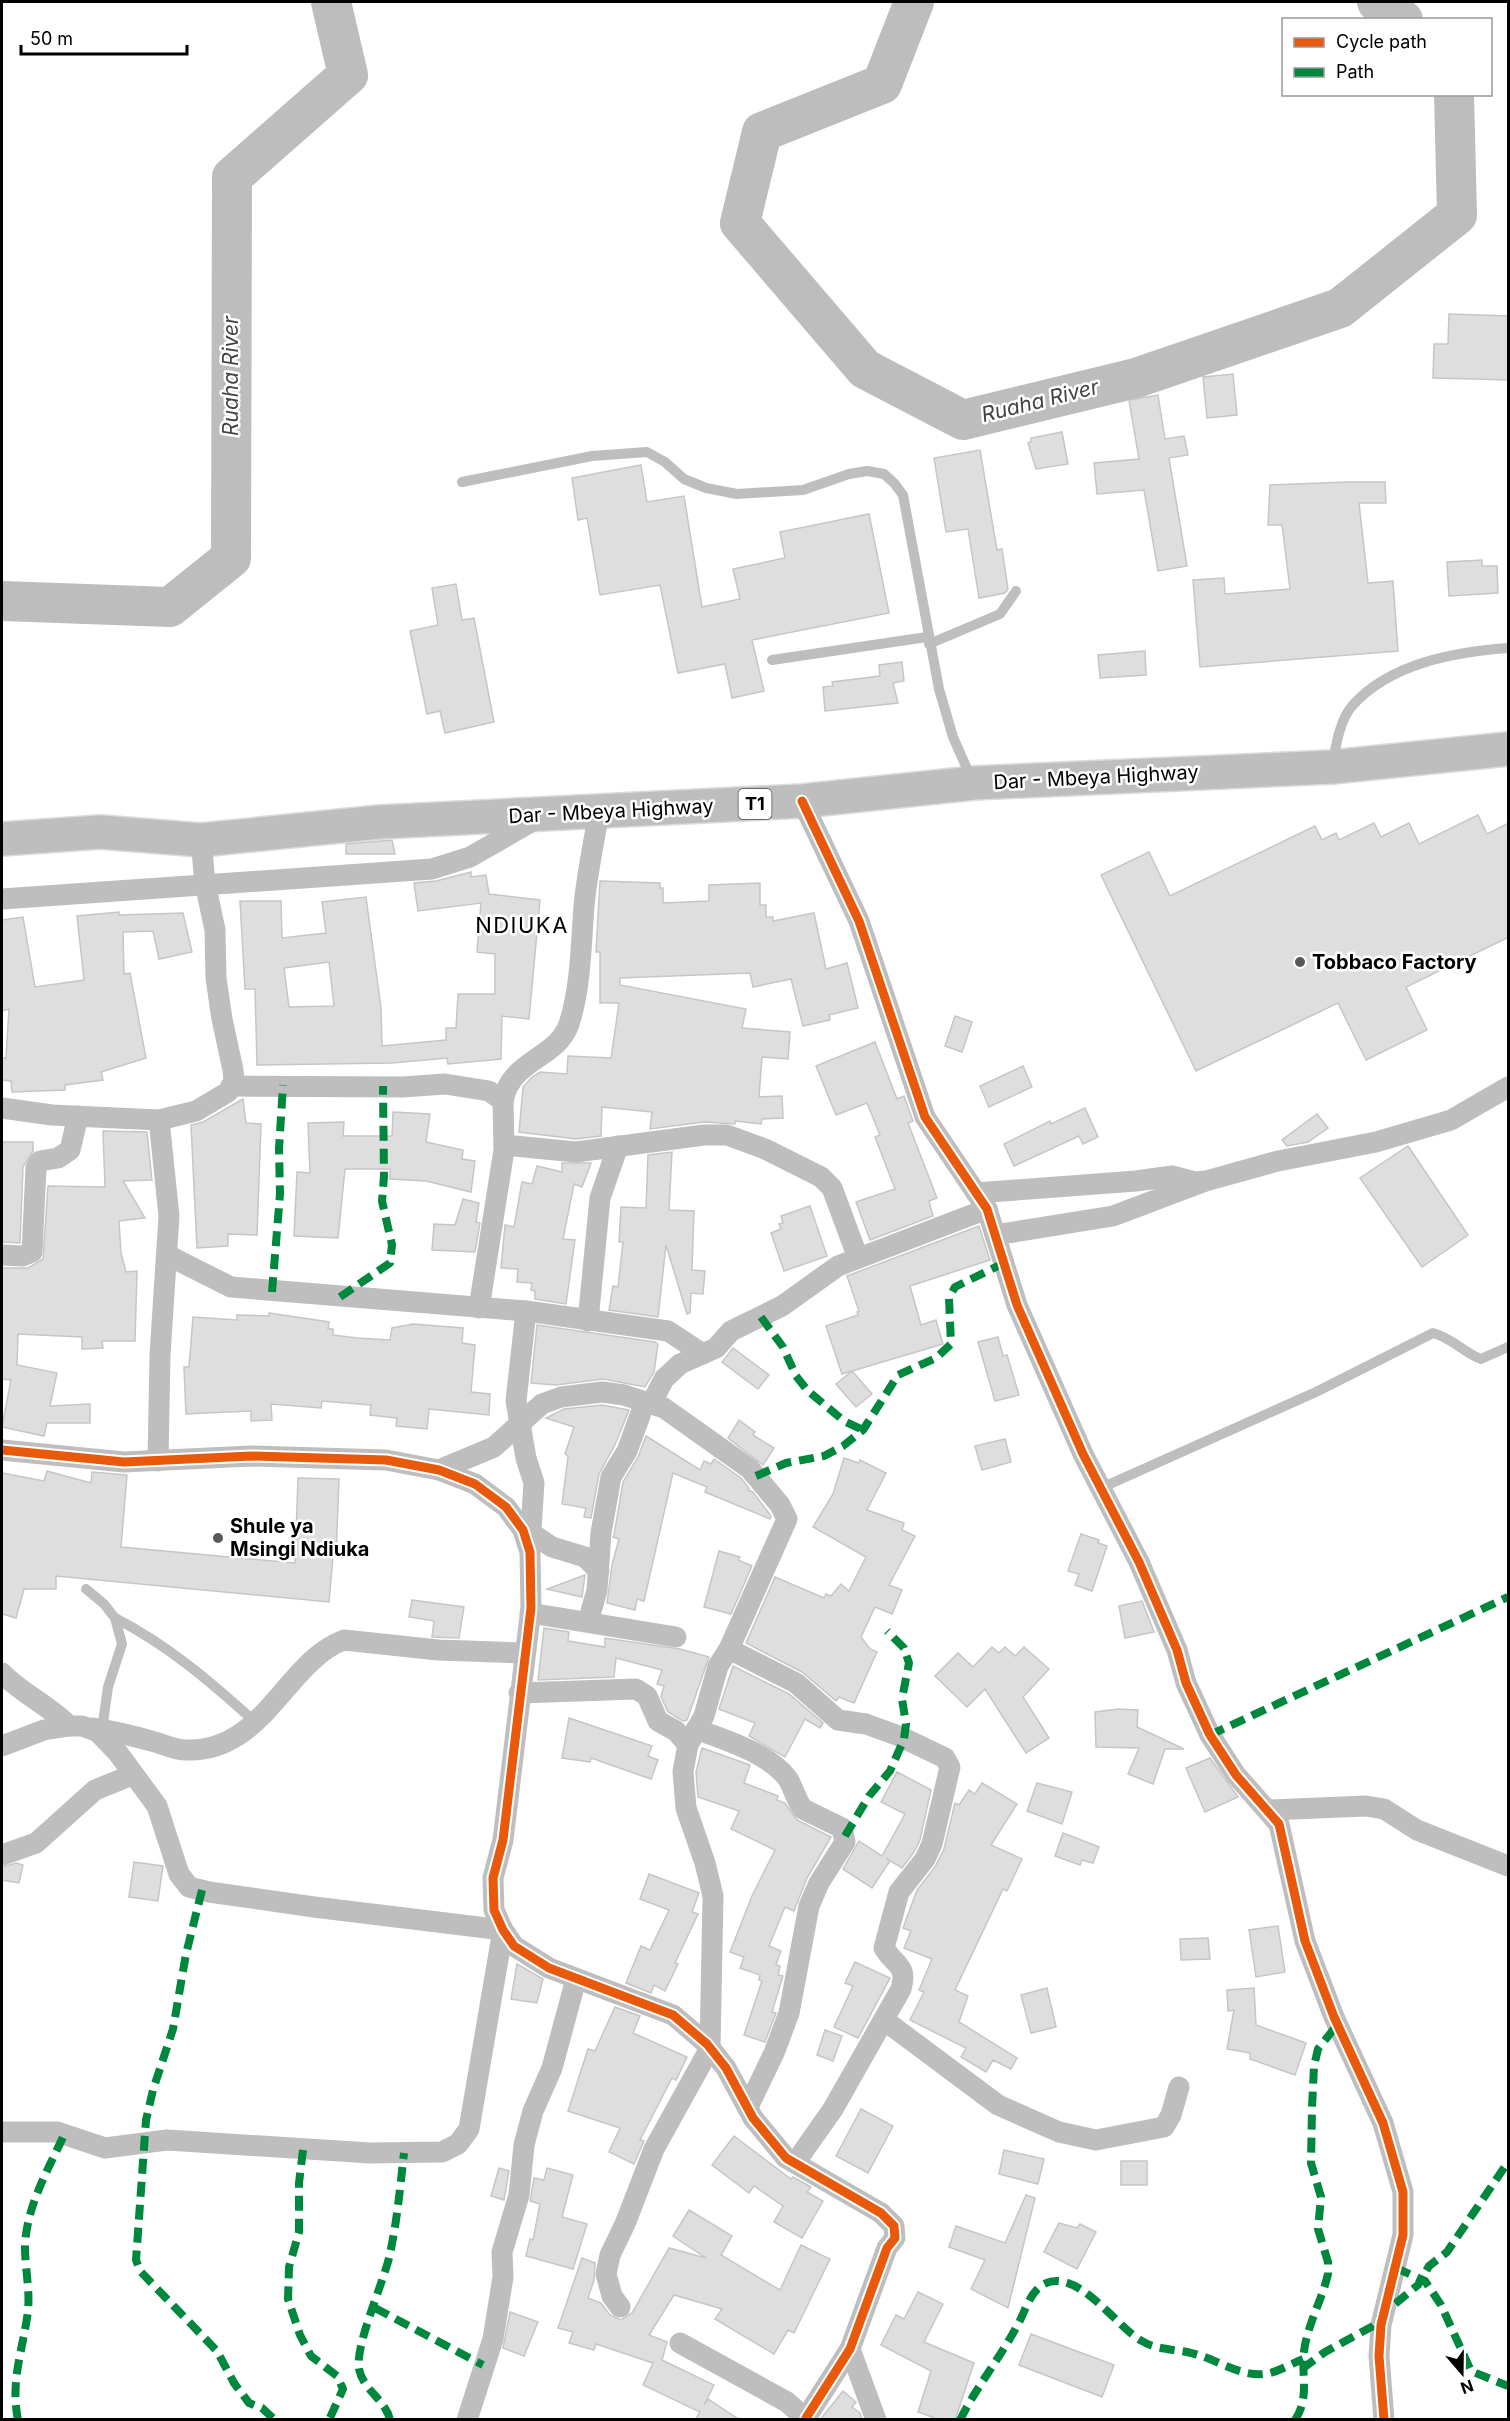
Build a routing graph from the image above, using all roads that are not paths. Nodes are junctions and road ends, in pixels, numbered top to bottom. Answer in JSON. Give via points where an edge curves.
{"nodes":[{"id":1,"x":462,"y":482,"type":"dead end"},
{"id":2,"x":1016,"y":591,"type":"dead end"},
{"id":3,"x":928,"y":641,"type":"junction"},
{"id":4,"x":1509,"y":648,"type":"edge"},
{"id":5,"x":772,"y":660,"type":"dead end"},
{"id":6,"x":1509,"y":749,"type":"edge"},
{"id":7,"x":1332,"y":767,"type":"junction"},
{"id":8,"x":974,"y":783,"type":"junction"},
{"id":9,"x":802,"y":801,"type":"junction"},
{"id":10,"x":599,"y":811,"type":"junction"},
{"id":11,"x":546,"y":813,"type":"junction"},
{"id":12,"x":2,"y":839,"type":"edge"},
{"id":13,"x":201,"y":840,"type":"junction"},
{"id":14,"x":205,"y":884,"type":"junction"},
{"id":15,"x":2,"y":899,"type":"edge"},
{"id":16,"x":231,"y":1086,"type":"junction"},
{"id":17,"x":1509,"y":1087,"type":"edge"},
{"id":18,"x":503,"y":1101,"type":"junction"},
{"id":19,"x":2,"y":1108,"type":"edge"},
{"id":20,"x":78,"y":1116,"type":"junction"},
{"id":21,"x":159,"y":1119,"type":"junction"},
{"id":22,"x":504,"y":1144,"type":"junction"},
{"id":23,"x":618,"y":1146,"type":"junction"},
{"id":24,"x":1206,"y":1181,"type":"junction"},
{"id":25,"x":982,"y":1201,"type":"junction"},
{"id":26,"x":995,"y":1235,"type":"junction"},
{"id":27,"x":2,"y":1255,"type":"edge"},
{"id":28,"x":167,"y":1255,"type":"junction"},
{"id":29,"x":858,"y":1258,"type":"junction"},
{"id":30,"x":479,"y":1308,"type":"junction"},
{"id":31,"x":526,"y":1311,"type":"junction"},
{"id":32,"x":588,"y":1321,"type":"junction"},
{"id":33,"x":668,"y":1331,"type":"junction"},
{"id":34,"x":1509,"y":1347,"type":"edge"},
{"id":35,"x":703,"y":1354,"type":"junction"},
{"id":36,"x":672,"y":1371,"type":"junction"},
{"id":37,"x":648,"y":1403,"type":"junction"},
{"id":38,"x":520,"y":1422,"type":"junction"},
{"id":39,"x":2,"y":1450,"type":"edge"},
{"id":40,"x":158,"y":1461,"type":"junction"},
{"id":41,"x":439,"y":1470,"type":"junction"},
{"id":42,"x":1101,"y":1488,"type":"junction"},
{"id":43,"x":530,"y":1543,"type":"junction"},
{"id":44,"x":599,"y":1571,"type":"junction"},
{"id":45,"x":86,"y":1589,"type":"dead end"},
{"id":46,"x":530,"y":1613,"type":"junction"},
{"id":47,"x":116,"y":1618,"type":"junction"},
{"id":48,"x":588,"y":1622,"type":"junction"},
{"id":49,"x":676,"y":1637,"type":"dead end"},
{"id":50,"x":729,"y":1649,"type":"junction"},
{"id":51,"x":524,"y":1653,"type":"junction"},
{"id":52,"x":2,"y":1672,"type":"edge"},
{"id":53,"x":519,"y":1693,"type":"junction"},
{"id":54,"x":255,"y":1722,"type":"junction"},
{"id":55,"x":84,"y":1727,"type":"junction"},
{"id":56,"x":692,"y":1737,"type":"junction"},
{"id":57,"x":2,"y":1746,"type":"edge"},
{"id":58,"x":132,"y":1775,"type":"junction"},
{"id":59,"x":1268,"y":1810,"type":"junction"},
{"id":60,"x":2,"y":1855,"type":"edge"},
{"id":61,"x":1509,"y":1866,"type":"edge"},
{"id":62,"x":503,"y":1930,"type":"junction"},
{"id":63,"x":576,"y":1979,"type":"junction"},
{"id":64,"x":884,"y":2020,"type":"junction"},
{"id":65,"x":710,"y":2048,"type":"junction"},
{"id":66,"x":1179,"y":2087,"type":"dead end"},
{"id":67,"x":748,"y":2108,"type":"junction"},
{"id":68,"x":2,"y":2132,"type":"edge"},
{"id":69,"x":795,"y":2163,"type":"junction"},
{"id":70,"x":620,"y":2307,"type":"dead end"},
{"id":71,"x":680,"y":2343,"type":"dead end"},
{"id":72,"x":850,"y":2349,"type":"junction"},
{"id":73,"x":784,"y":2411,"type":"edge"},
{"id":74,"x":807,"y":2419,"type":"edge"},
{"id":75,"x":467,"y":2420,"type":"edge"},
{"id":76,"x":876,"y":2420,"type":"edge"},
{"id":77,"x":1384,"y":2420,"type":"edge"}],
"edges":[{"from":1,"to":3,"type":"lane","via":[[617,452],[647,452],[684,479],[737,494],[803,490],[867,471],[884,474],[903,495]]},
{"from":2,"to":3,"type":"lane","via":[[1000,614]]},
{"from":3,"to":5,"type":"lane"},
{"from":3,"to":8,"type":"lane","via":[[952,736]]},
{"from":4,"to":7,"type":"lane","via":[[1464,652],[1419,665],[1378,683],[1351,707],[1337,739]]},
{"from":6,"to":7,"type":"highway","name":"Dar - Mbeya Highway","number":"T1"},
{"from":7,"to":8,"type":"highway","name":"Dar - Mbeya Highway","number":"T1"},
{"from":8,"to":9,"type":"highway","name":"Dar - Mbeya Highway","number":"T1"},
{"from":9,"to":10,"type":"highway","name":"Dar - Mbeya Highway","number":"T1"},
{"from":9,"to":25,"type":"street","via":[[859,921],[925,1116]]},
{"from":10,"to":11,"type":"highway","name":"Dar - Mbeya Highway","number":"T1"},
{"from":10,"to":18,"type":"street","via":[[568,1025],[555,1044],[512,1077]]},
{"from":11,"to":13,"type":"highway","name":"Dar - Mbeya Highway","number":"T1","via":[[380,822]]},
{"from":11,"to":14,"type":"street","via":[[471,857],[432,869]]},
{"from":12,"to":13,"type":"highway","name":"Dar - Mbeya Highway","number":"T1","via":[[100,832]]},
{"from":13,"to":14,"type":"street"},
{"from":14,"to":15,"type":"street","via":[[180,889]]},
{"from":14,"to":16,"type":"street","via":[[215,930],[216,978],[233,1070]]},
{"from":16,"to":18,"type":"street","via":[[445,1084],[489,1091]]},
{"from":16,"to":21,"type":"street","via":[[216,1101],[196,1111]]},
{"from":17,"to":24,"type":"street","via":[[1441,1123]]},
{"from":18,"to":22,"type":"street"},
{"from":19,"to":20,"type":"street"},
{"from":20,"to":21,"type":"street"},
{"from":20,"to":27,"type":"street","via":[[70,1150],[58,1158],[40,1161],[36,1168],[32,1252],[23,1256]]},
{"from":21,"to":28,"type":"street","via":[[169,1216]]},
{"from":22,"to":23,"type":"street","via":[[576,1152]]},
{"from":22,"to":30,"type":"street"},
{"from":23,"to":29,"type":"street","via":[[704,1135],[727,1136],[804,1166],[832,1188]]},
{"from":23,"to":32,"type":"street","via":[[600,1198]]},
{"from":24,"to":25,"type":"street","via":[[1172,1176]]},
{"from":24,"to":26,"type":"street","via":[[1113,1216]]},
{"from":25,"to":26,"type":"street"},
{"from":25,"to":29,"type":"street"},
{"from":26,"to":42,"type":"street","via":[[1017,1305]]},
{"from":28,"to":30,"type":"street","via":[[231,1287]]},
{"from":28,"to":40,"type":"street"},
{"from":29,"to":35,"type":"street","via":[[826,1273],[783,1306],[731,1331],[716,1348]]},
{"from":30,"to":31,"type":"street"},
{"from":31,"to":32,"type":"street"},
{"from":31,"to":38,"type":"street","via":[[516,1401]]},
{"from":32,"to":33,"type":"street"},
{"from":33,"to":35,"type":"street"},
{"from":33,"to":36,"type":"street","via":[[673,1350]]},
{"from":34,"to":42,"type":"lane","via":[[1481,1359],[1464,1352],[1448,1337],[1433,1333],[1316,1392]]},
{"from":35,"to":36,"type":"street"},
{"from":36,"to":37,"type":"street"},
{"from":37,"to":38,"type":"street","via":[[602,1392],[561,1397],[542,1404]]},
{"from":37,"to":44,"type":"street","via":[[611,1476]]},
{"from":37,"to":50,"type":"street","via":[[664,1408],[750,1469],[787,1519]]},
{"from":38,"to":41,"type":"street","via":[[494,1447]]},
{"from":38,"to":43,"type":"street","via":[[534,1483]]},
{"from":39,"to":40,"type":"street","via":[[124,1462]]},
{"from":40,"to":41,"type":"street","via":[[328,1457],[386,1460]]},
{"from":41,"to":43,"type":"street","via":[[475,1484],[506,1507]]},
{"from":42,"to":59,"type":"street","via":[[1139,1562],[1210,1735],[1243,1784]]},
{"from":43,"to":44,"type":"street","via":[[585,1557]]},
{"from":43,"to":46,"type":"street"},
{"from":44,"to":48,"type":"street"},
{"from":45,"to":47,"type":"lane"},
{"from":46,"to":48,"type":"street"},
{"from":46,"to":51,"type":"street"},
{"from":47,"to":54,"type":"lane","via":[[148,1635]]},
{"from":47,"to":55,"type":"lane","via":[[122,1644],[108,1687]]},
{"from":48,"to":49,"type":"street"},
{"from":50,"to":56,"type":"street","via":[[718,1666],[704,1716]]},
{"from":50,"to":64,"type":"street","via":[[796,1683],[838,1720],[866,1724],[899,1736],[945,1758],[950,1767],[932,1844],[926,1859],[899,1892],[885,1937],[884,1948],[905,1977]]},
{"from":51,"to":53,"type":"street"},
{"from":51,"to":54,"type":"street","via":[[438,1650],[344,1640],[314,1659]]},
{"from":52,"to":55,"type":"street","via":[[13,1686]]},
{"from":53,"to":56,"type":"street","via":[[636,1689],[647,1696],[658,1721]]},
{"from":53,"to":62,"type":"street","via":[[503,1840],[493,1878],[494,1910]]},
{"from":54,"to":55,"type":"street","via":[[228,1740],[189,1750]]},
{"from":55,"to":57,"type":"street","via":[[44,1730]]},
{"from":55,"to":58,"type":"street","via":[[104,1737]]},
{"from":56,"to":65,"type":"street","via":[[683,1771],[686,1808],[714,1896]]},
{"from":56,"to":67,"type":"street","via":[[744,1747],[786,1777],[802,1809],[842,1828],[845,1836],[842,1849],[809,1906],[789,2013]]},
{"from":58,"to":60,"type":"street","via":[[95,1790],[36,1843]]},
{"from":58,"to":62,"type":"street","via":[[157,1806],[179,1874],[189,1887]]},
{"from":59,"to":61,"type":"street","via":[[1366,1806],[1384,1809],[1417,1830]]},
{"from":59,"to":77,"type":"street","via":[[1279,1824],[1305,1941],[1334,2017],[1379,2113],[1402,2192],[1403,2235],[1381,2325]]},
{"from":62,"to":63,"type":"street","via":[[514,1946]]},
{"from":62,"to":68,"type":"street","via":[[469,2129],[458,2144],[442,2152],[359,2153],[167,2140],[105,2148],[57,2132]]},
{"from":63,"to":65,"type":"street","via":[[673,2015]]},
{"from":63,"to":75,"type":"street","via":[[552,2068],[533,2111],[524,2145],[519,2195],[502,2252],[503,2277],[493,2339]]},
{"from":64,"to":66,"type":"street","via":[[998,2106],[1072,2137],[1110,2139],[1164,2127]]},
{"from":64,"to":69,"type":"street","via":[[833,2109]]},
{"from":65,"to":67,"type":"street"},
{"from":65,"to":70,"type":"street","via":[[654,2149],[610,2255],[606,2274],[612,2296]]},
{"from":67,"to":69,"type":"street","via":[[773,2144]]},
{"from":69,"to":72,"type":"street","via":[[881,2213],[894,2226],[895,2238],[887,2248]]},
{"from":71,"to":73,"type":"street"},
{"from":72,"to":74,"type":"street"},
{"from":72,"to":76,"type":"street"},
{"from":73,"to":74,"type":"street"}]}
